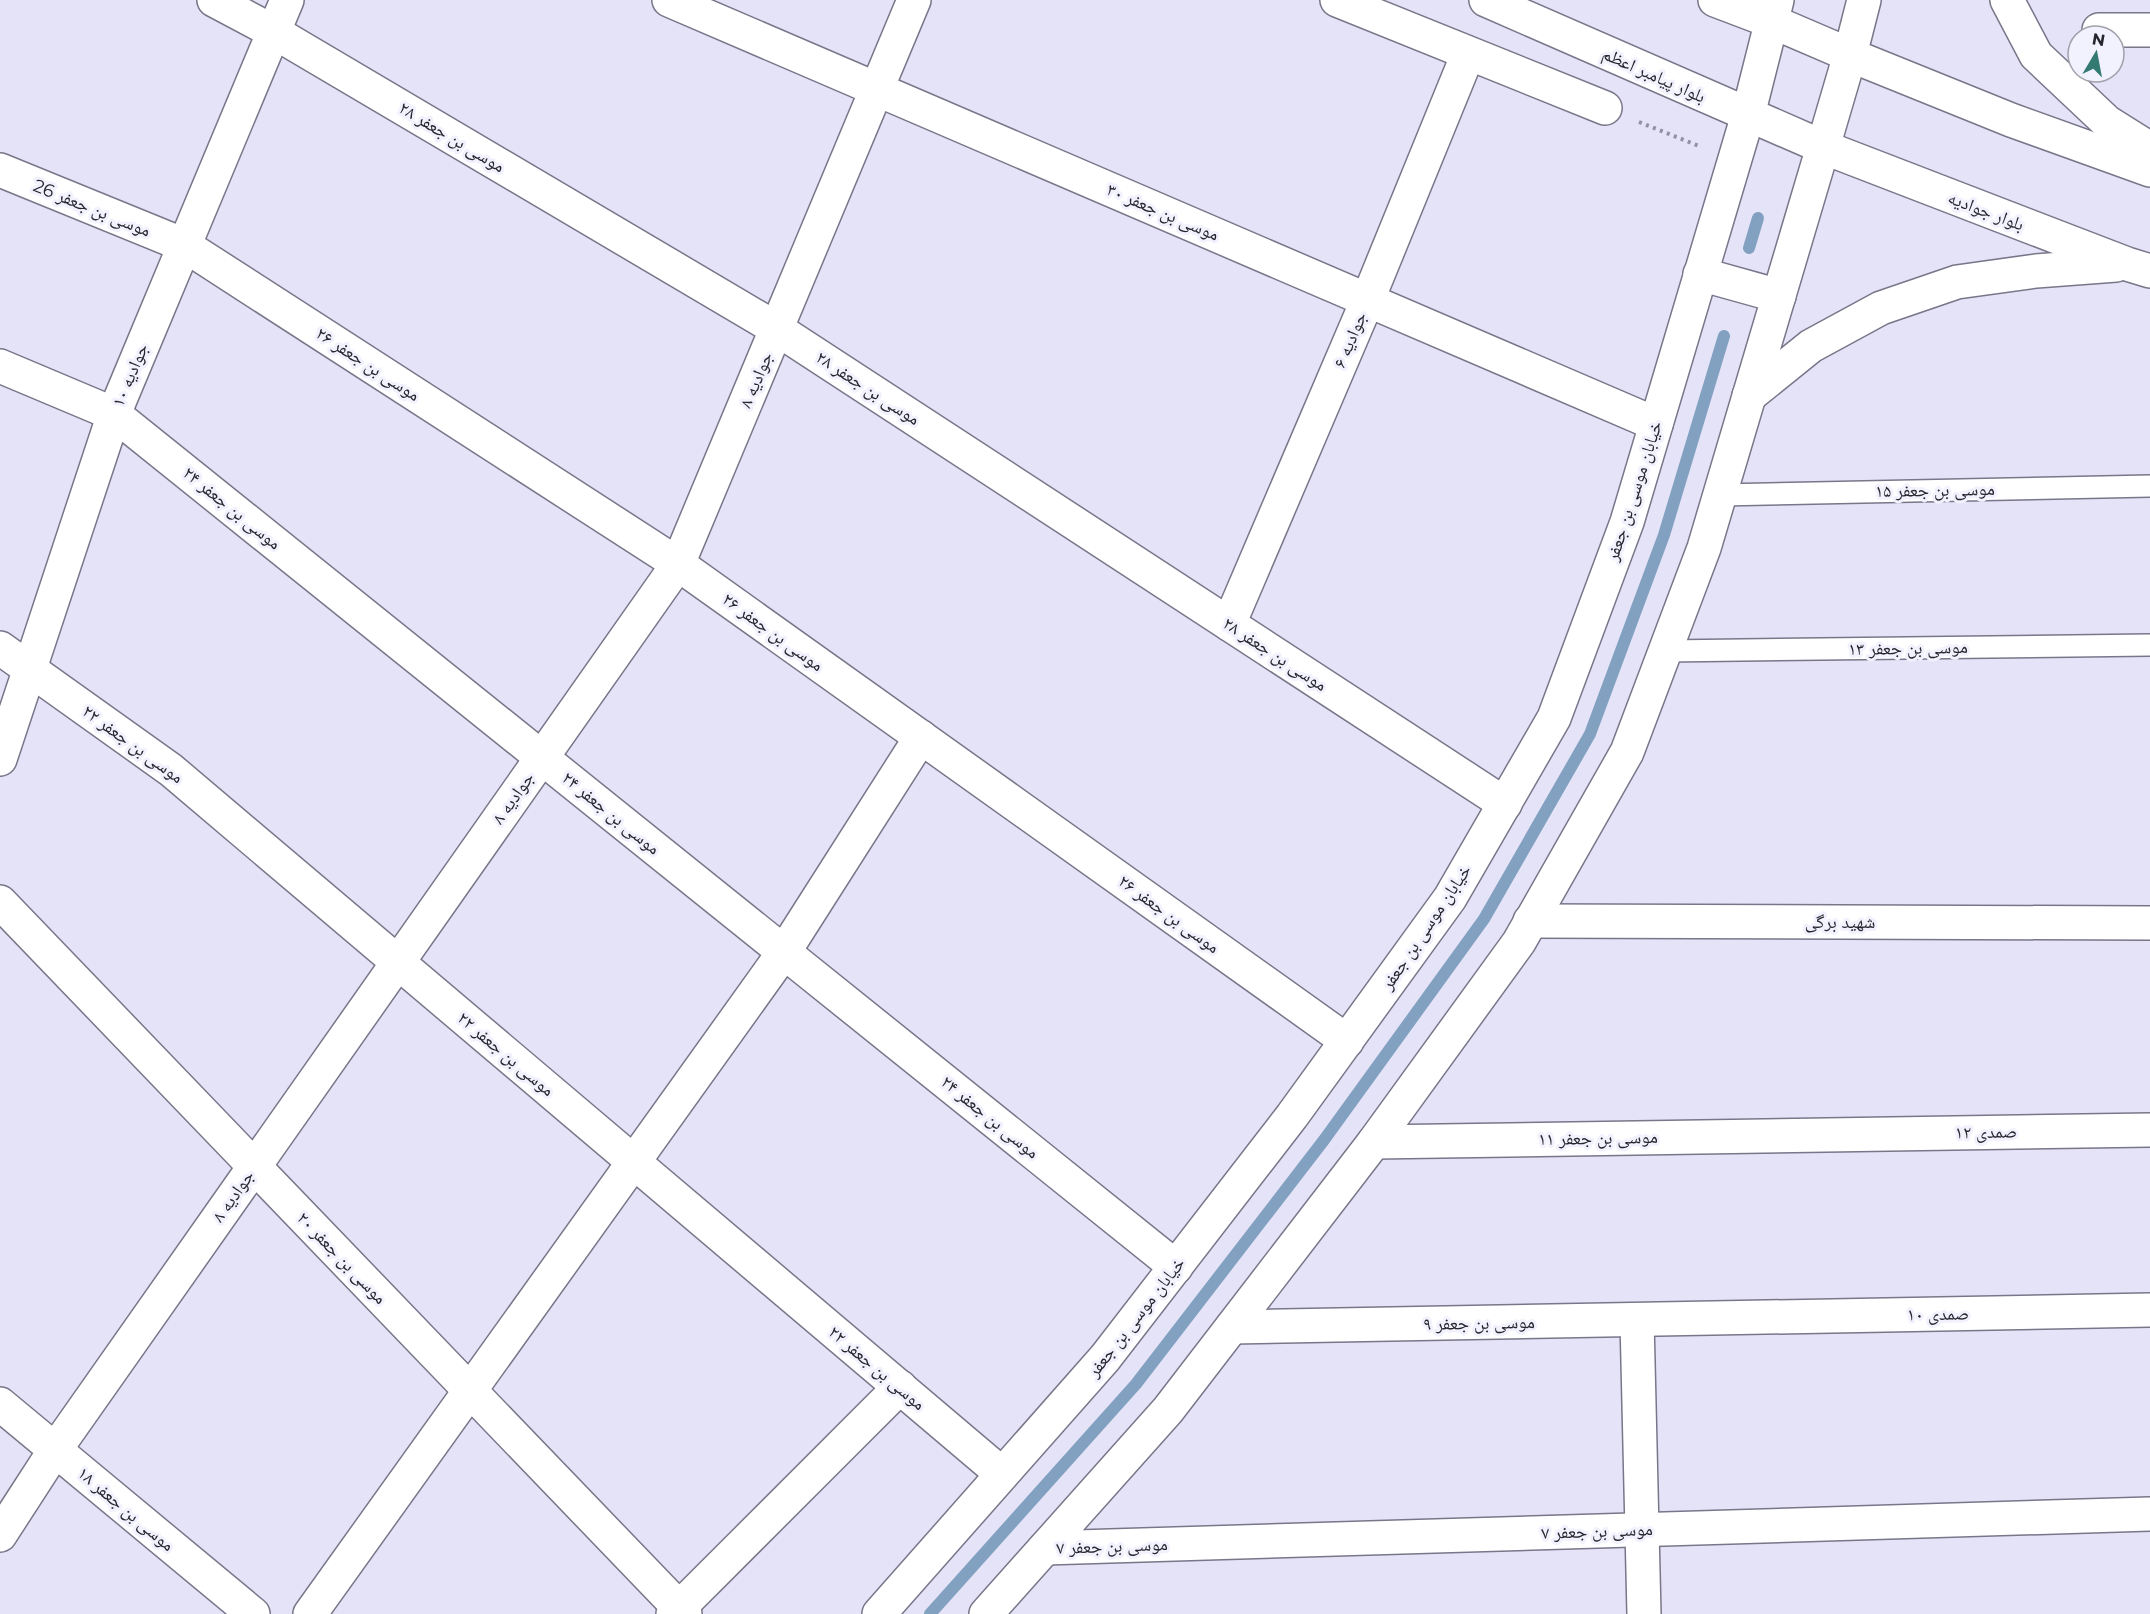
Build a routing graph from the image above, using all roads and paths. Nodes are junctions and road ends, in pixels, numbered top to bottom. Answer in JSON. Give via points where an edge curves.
{"nodes":[{"id":1,"x":214,"y":0,"type":"edge"},
{"id":2,"x":287,"y":0,"type":"edge"},
{"id":3,"x":669,"y":0,"type":"edge"},
{"id":4,"x":914,"y":0,"type":"edge"},
{"id":5,"x":1337,"y":0,"type":"edge"},
{"id":6,"x":1486,"y":0,"type":"edge"},
{"id":7,"x":1715,"y":0,"type":"edge"},
{"id":8,"x":1864,"y":0,"type":"edge"},
{"id":9,"x":2007,"y":0,"type":"edge"},
{"id":10,"x":1775,"y":11,"type":"edge"},
{"id":11,"x":2126,"y":30,"type":"edge"},
{"id":12,"x":2150,"y":30,"type":"edge"},
{"id":13,"x":274,"y":32,"type":"junction"},
{"id":14,"x":1468,"y":54,"type":"junction"},
{"id":15,"x":1851,"y":55,"type":"junction"},
{"id":16,"x":878,"y":90,"type":"junction"},
{"id":17,"x":1605,"y":108,"type":"joint"},
{"id":18,"x":1748,"y":115,"type":"junction"},
{"id":19,"x":1823,"y":147,"type":"junction"},
{"id":20,"x":2150,"y":149,"type":"edge"},
{"id":21,"x":1734,"y":160,"type":"junction"},
{"id":22,"x":0,"y":170,"type":"edge"},
{"id":23,"x":2150,"y":170,"type":"edge"},
{"id":24,"x":184,"y":245,"type":"junction"},
{"id":25,"x":2138,"y":267,"type":"edge"},
{"id":26,"x":1700,"y":274,"type":"junction"},
{"id":27,"x":1779,"y":296,"type":"junction"},
{"id":28,"x":1368,"y":299,"type":"junction"},
{"id":29,"x":777,"y":329,"type":"junction"},
{"id":30,"x":0,"y":366,"type":"edge"},
{"id":31,"x":1749,"y":396,"type":"junction"},
{"id":32,"x":114,"y":414,"type":"junction"},
{"id":33,"x":1656,"y":424,"type":"junction"},
{"id":34,"x":2150,"y":486,"type":"edge"},
{"id":35,"x":1720,"y":495,"type":"junction"},
{"id":36,"x":678,"y":564,"type":"junction"},
{"id":37,"x":1230,"y":624,"type":"junction"},
{"id":38,"x":2150,"y":645,"type":"edge"},
{"id":39,"x":0,"y":648,"type":"edge"},
{"id":40,"x":1666,"y":651,"type":"junction"},
{"id":41,"x":29,"y":670,"type":"junction"},
{"id":42,"x":921,"y":737,"type":"junction"},
{"id":43,"x":542,"y":757,"type":"junction"},
{"id":44,"x":0,"y":759,"type":"edge"},
{"id":45,"x":1505,"y":804,"type":"junction"},
{"id":46,"x":0,"y":902,"type":"edge"},
{"id":47,"x":1530,"y":921,"type":"junction"},
{"id":48,"x":2150,"y":923,"type":"edge"},
{"id":49,"x":784,"y":952,"type":"junction"},
{"id":50,"x":398,"y":962,"type":"junction"},
{"id":51,"x":1347,"y":1041,"type":"junction"},
{"id":52,"x":2150,"y":1130,"type":"edge"},
{"id":53,"x":1821,"y":1135,"type":"joint"},
{"id":54,"x":1374,"y":1142,"type":"junction"},
{"id":55,"x":633,"y":1162,"type":"junction"},
{"id":56,"x":254,"y":1166,"type":"junction"},
{"id":57,"x":1176,"y":1267,"type":"junction"},
{"id":58,"x":2150,"y":1310,"type":"edge"},
{"id":59,"x":1725,"y":1318,"type":"joint"},
{"id":60,"x":1637,"y":1320,"type":"junction"},
{"id":61,"x":1232,"y":1327,"type":"junction"},
{"id":62,"x":900,"y":1387,"type":"junction"},
{"id":63,"x":470,"y":1390,"type":"junction"},
{"id":64,"x":0,"y":1404,"type":"edge"},
{"id":65,"x":55,"y":1450,"type":"junction"},
{"id":66,"x":1002,"y":1474,"type":"junction"},
{"id":67,"x":2150,"y":1514,"type":"edge"},
{"id":68,"x":1642,"y":1530,"type":"junction"},
{"id":69,"x":0,"y":1536,"type":"edge"},
{"id":70,"x":1045,"y":1548,"type":"junction"},
{"id":71,"x":679,"y":1612,"type":"edge"},
{"id":72,"x":253,"y":1614,"type":"edge"},
{"id":73,"x":310,"y":1614,"type":"edge"},
{"id":74,"x":879,"y":1614,"type":"edge"},
{"id":75,"x":986,"y":1614,"type":"edge"},
{"id":76,"x":1644,"y":1614,"type":"edge"}],
"edges":[{"from":1,"to":13,"type":"street","name":"موسی بن جعفر ۲۸"},
{"from":2,"to":13,"type":"street","name":"جوادیه ۱۰"},
{"from":3,"to":16,"type":"street","name":"موسی بن جعفر ۳۰"},
{"from":4,"to":16,"type":"street","name":"جوادیه ۸"},
{"from":5,"to":14,"type":"street"},
{"from":6,"to":18,"type":"street","name":"بلوار پیامبر اعظم"},
{"from":7,"to":10,"type":"street"},
{"from":8,"to":15,"type":"street"},
{"from":9,"to":20,"type":"street","via":[[2036,55],[2107,122]]},
{"from":10,"to":15,"type":"street"},
{"from":10,"to":18,"type":"street","name":"خیابان موسی بن جعفر"},
{"from":11,"to":12,"type":"street"},
{"from":13,"to":24,"type":"street","name":"جوادیه ۱۰"},
{"from":13,"to":29,"type":"street","name":"موسی بن جعفر ۲۸"},
{"from":14,"to":17,"type":"street"},
{"from":14,"to":28,"type":"street","name":"جوادیه ۶"},
{"from":15,"to":19,"type":"street"},
{"from":15,"to":23,"type":"street","via":[[2011,120]]},
{"from":16,"to":28,"type":"street","name":"موسی بن جعفر ۳۰"},
{"from":16,"to":29,"type":"street","name":"جوادیه ۸"},
{"from":17,"to":21,"type":"path"},
{"from":18,"to":19,"type":"street","name":"بلوار پیامبر اعظم"},
{"from":18,"to":21,"type":"street","name":"خیابان موسی بن جعفر"},
{"from":19,"to":25,"type":"street","name":"بلوار جوادیه"},
{"from":19,"to":27,"type":"street"},
{"from":21,"to":26,"type":"street","name":"خیابان موسی بن جعفر"},
{"from":22,"to":24,"type":"street","name":"موسی بن جعفر 26"},
{"from":24,"to":32,"type":"street","name":"جوادیه ۱۰"},
{"from":24,"to":36,"type":"street","name":"موسی بن جعفر ۲۶"},
{"from":25,"to":31,"type":"street","via":[[2036,271],[1957,282],[1881,308],[1811,346]]},
{"from":26,"to":27,"type":"street"},
{"from":26,"to":33,"type":"street","name":"خیابان موسی بن جعفر"},
{"from":27,"to":31,"type":"street"},
{"from":28,"to":33,"type":"street","name":"موسی بن جعفر ۳۰"},
{"from":28,"to":37,"type":"street","name":"جوادیه ۶"},
{"from":29,"to":36,"type":"street","name":"جوادیه ۸"},
{"from":29,"to":37,"type":"street","name":"موسی بن جعفر ۲۸"},
{"from":30,"to":32,"type":"street","name":"موسی بن جعفر ۲۴"},
{"from":31,"to":35,"type":"street"},
{"from":32,"to":41,"type":"street","name":"جوادیه ۱۰"},
{"from":32,"to":43,"type":"street","name":"موسی بن جعفر ۲۴"},
{"from":33,"to":45,"type":"street","name":"خیابان موسی بن جعفر","via":[[1627,522],[1554,718]]},
{"from":34,"to":35,"type":"lane","name":"موسی بن جعفر ۱۵"},
{"from":35,"to":40,"type":"street"},
{"from":36,"to":42,"type":"street","name":"موسی بن جعفر ۲۶"},
{"from":36,"to":43,"type":"street","name":"جوادیه ۸"},
{"from":37,"to":45,"type":"street","name":"موسی بن جعفر ۲۸"},
{"from":38,"to":40,"type":"lane","name":"موسی بن جعفر ۱۳"},
{"from":39,"to":41,"type":"street","name":"موسی بن جعفر ۲۲"},
{"from":40,"to":47,"type":"street","via":[[1627,752]]},
{"from":41,"to":44,"type":"street","name":"جوادیه ۱۰"},
{"from":41,"to":50,"type":"street","name":"موسی بن جعفر ۲۲","via":[[171,770]]},
{"from":42,"to":49,"type":"street"},
{"from":42,"to":51,"type":"street","name":"موسی بن جعفر ۲۶"},
{"from":43,"to":49,"type":"street","name":"موسی بن جعفر ۲۴"},
{"from":43,"to":50,"type":"street","name":"جوادیه ۸"},
{"from":45,"to":51,"type":"street","name":"خیابان موسی بن جعفر","via":[[1450,898]]},
{"from":46,"to":56,"type":"street","name":"موسی بن جعفر ۲۰"},
{"from":47,"to":48,"type":"street","name":"شهید برگی"},
{"from":47,"to":54,"type":"street","via":[[1519,942]]},
{"from":49,"to":55,"type":"street"},
{"from":49,"to":57,"type":"street","name":"موسی بن جعفر ۲۴"},
{"from":50,"to":55,"type":"street","name":"موسی بن جعفر ۲۲"},
{"from":50,"to":56,"type":"street","name":"جوادیه ۸"},
{"from":51,"to":57,"type":"street","name":"خیابان موسی بن جعفر"},
{"from":52,"to":53,"type":"street","name":"صمدی ۱۲"},
{"from":53,"to":54,"type":"street","name":"موسی بن جعفر ۱۱"},
{"from":54,"to":61,"type":"street"},
{"from":55,"to":62,"type":"street","name":"موسی بن جعفر ۲۲"},
{"from":55,"to":63,"type":"street"},
{"from":56,"to":63,"type":"street","name":"موسی بن جعفر ۲۰"},
{"from":56,"to":65,"type":"street","name":"جوادیه ۸"},
{"from":57,"to":66,"type":"street","name":"خیابان موسی بن جعفر","via":[[1105,1358]]},
{"from":58,"to":59,"type":"street","name":"صمدی ۱۰"},
{"from":59,"to":60,"type":"street","name":"موسی بن جعفر ۹"},
{"from":60,"to":61,"type":"street","name":"موسی بن جعفر ۹"},
{"from":60,"to":68,"type":"street"},
{"from":61,"to":70,"type":"street","via":[[1168,1410]]},
{"from":62,"to":66,"type":"street","name":"موسی بن جعفر ۲۲"},
{"from":62,"to":71,"type":"street"},
{"from":63,"to":71,"type":"street","name":"موسی بن جعفر ۲۰"},
{"from":63,"to":73,"type":"street"},
{"from":64,"to":65,"type":"street","name":"موسی بن جعفر ۱۸"},
{"from":65,"to":69,"type":"street","name":"جوادیه ۸"},
{"from":65,"to":72,"type":"street","name":"موسی بن جعفر ۱۸"},
{"from":66,"to":74,"type":"street","name":"خیابان موسی بن جعفر"},
{"from":67,"to":68,"type":"street","name":"موسی بن جعفر ۷"},
{"from":68,"to":70,"type":"street","name":"موسی بن جعفر ۷"},
{"from":68,"to":76,"type":"street"},
{"from":70,"to":75,"type":"street"}]}
